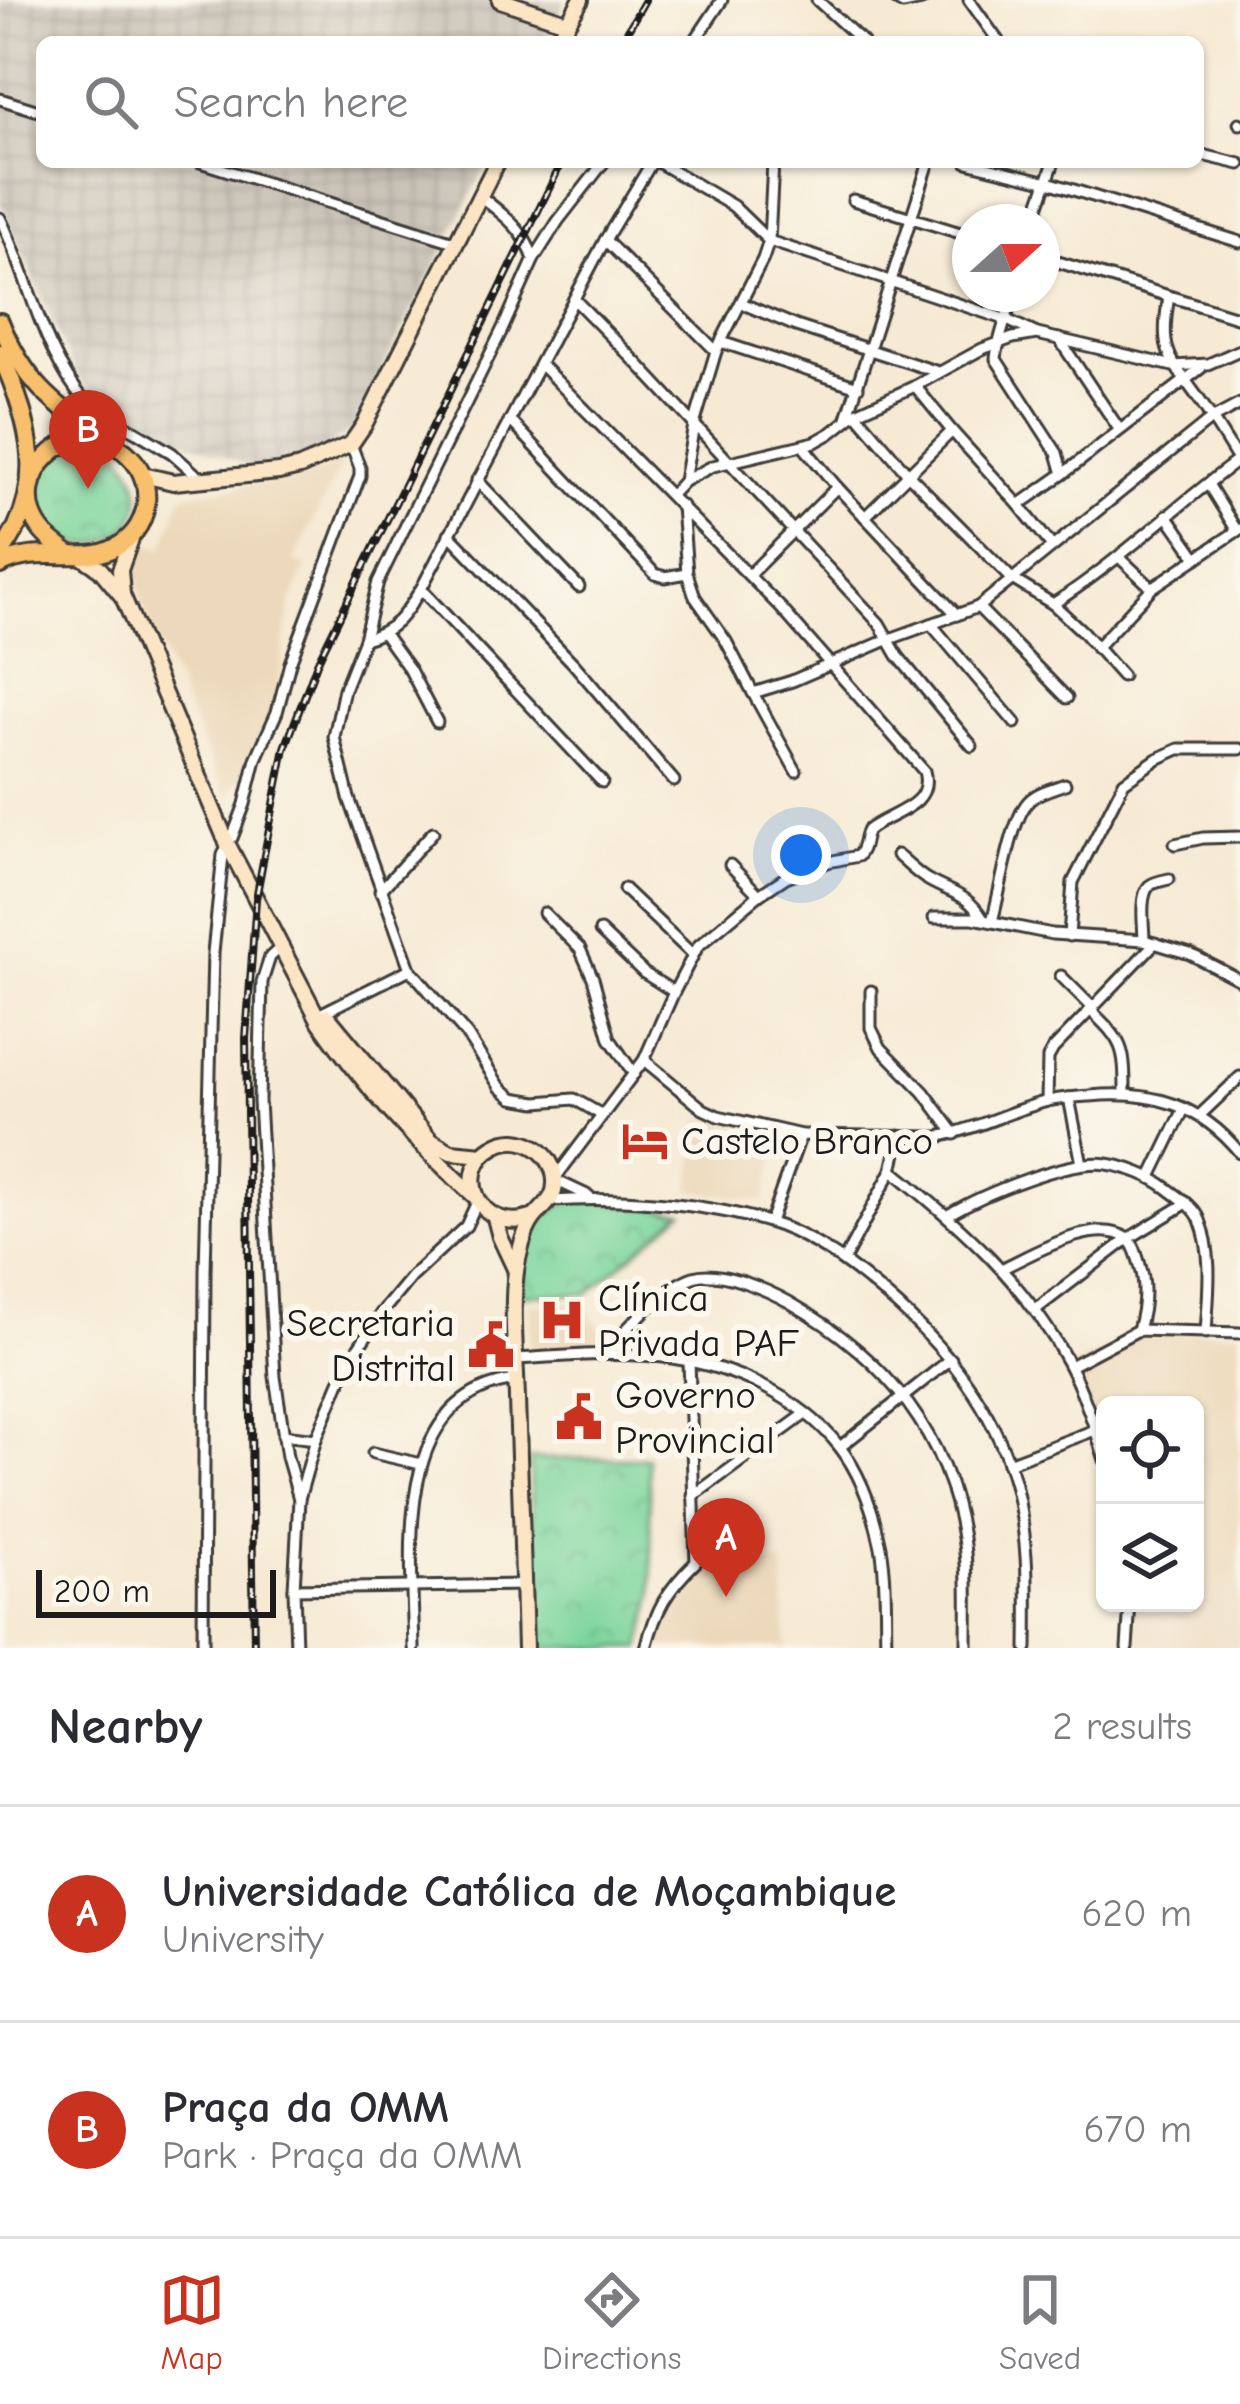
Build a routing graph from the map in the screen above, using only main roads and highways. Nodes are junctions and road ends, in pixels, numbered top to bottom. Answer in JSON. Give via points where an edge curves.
{"nodes":[{"id":1,"x":0,"y":322,"type":"edge"},
{"id":2,"x":0,"y":353,"type":"edge"},
{"id":3,"x":104,"y":440,"type":"junction"},
{"id":4,"x":30,"y":489,"type":"junction"},
{"id":5,"x":0,"y":554,"type":"edge"},
{"id":6,"x":75,"y":555,"type":"junction"},
{"id":7,"x":0,"y":565,"type":"edge"}],
"edges":[{"from":1,"to":3,"type":"highway","via":[[33,382]]},
{"from":2,"to":4,"type":"highway","via":[[26,419]]},
{"from":3,"to":4,"type":"highway","via":[[56,447]]},
{"from":3,"to":6,"type":"highway","via":[[134,460],[147,502],[132,536],[108,552]]},
{"from":4,"to":5,"type":"highway"},
{"from":4,"to":6,"type":"highway","via":[[37,524]]},
{"from":6,"to":7,"type":"highway","via":[[39,553]]}]}
